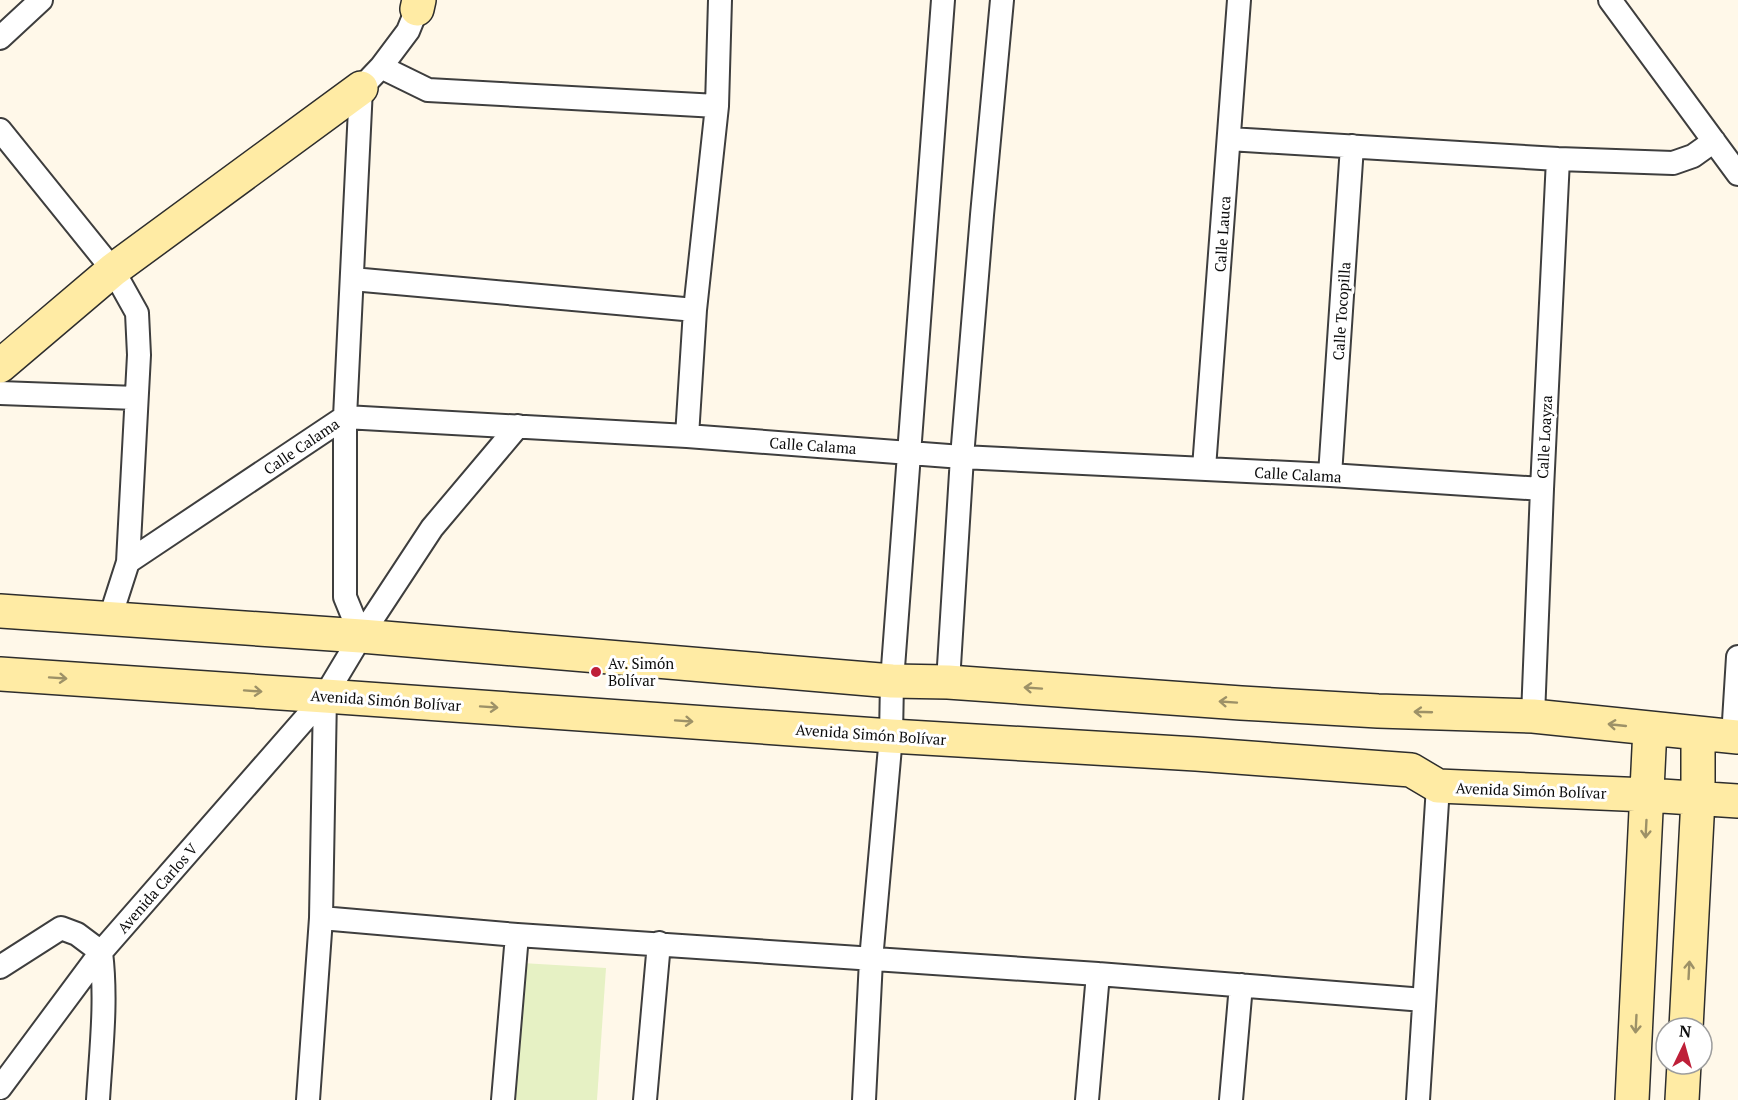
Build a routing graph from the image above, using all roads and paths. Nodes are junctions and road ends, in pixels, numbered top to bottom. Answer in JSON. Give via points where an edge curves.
{"nodes":[{"id":1,"x":41,"y":0,"type":"edge"},
{"id":2,"x":720,"y":0,"type":"edge"},
{"id":3,"x":943,"y":0,"type":"edge"},
{"id":4,"x":1002,"y":0,"type":"edge"},
{"id":5,"x":1239,"y":0,"type":"edge"},
{"id":6,"x":1610,"y":0,"type":"edge"},
{"id":7,"x":418,"y":5,"type":"edge"},
{"id":8,"x":0,"y":38,"type":"edge"},
{"id":9,"x":371,"y":77,"type":"junction"},
{"id":10,"x":717,"y":106,"type":"junction"},
{"id":11,"x":0,"y":130,"type":"edge"},
{"id":12,"x":1229,"y":139,"type":"junction"},
{"id":13,"x":1714,"y":141,"type":"junction"},
{"id":14,"x":1352,"y":146,"type":"junction"},
{"id":15,"x":1558,"y":159,"type":"junction"},
{"id":16,"x":1738,"y":174,"type":"edge"},
{"id":17,"x":113,"y":270,"type":"junction"},
{"id":18,"x":352,"y":279,"type":"junction"},
{"id":19,"x":695,"y":310,"type":"junction"},
{"id":20,"x":0,"y":366,"type":"edge"},
{"id":21,"x":0,"y":393,"type":"edge"},
{"id":22,"x":136,"y":398,"type":"junction"},
{"id":23,"x":345,"y":417,"type":"junction"},
{"id":24,"x":518,"y":426,"type":"junction"},
{"id":25,"x":687,"y":436,"type":"junction"},
{"id":26,"x":909,"y":452,"type":"junction"},
{"id":27,"x":962,"y":457,"type":"junction"},
{"id":28,"x":1204,"y":468,"type":"junction"},
{"id":29,"x":1330,"y":475,"type":"junction"},
{"id":30,"x":1542,"y":489,"type":"junction"},
{"id":31,"x":128,"y":562,"type":"junction"},
{"id":32,"x":0,"y":611,"type":"edge"},
{"id":33,"x":110,"y":618,"type":"junction"},
{"id":34,"x":361,"y":636,"type":"junction"},
{"id":35,"x":1738,"y":657,"type":"edge"},
{"id":36,"x":2,"y":676,"type":"edge"},
{"id":37,"x":892,"y":681,"type":"junction"},
{"id":38,"x":948,"y":682,"type":"junction"},
{"id":39,"x":325,"y":696,"type":"junction"},
{"id":40,"x":1533,"y":716,"type":"junction"},
{"id":41,"x":1650,"y":729,"type":"junction"},
{"id":42,"x":1698,"y":733,"type":"junction"},
{"id":43,"x":891,"y":736,"type":"junction"},
{"id":44,"x":1736,"y":737,"type":"edge"},
{"id":45,"x":1438,"y":786,"type":"junction"},
{"id":46,"x":1647,"y":795,"type":"junction"},
{"id":47,"x":1698,"y":799,"type":"junction"},
{"id":48,"x":1738,"y":801,"type":"edge"},
{"id":49,"x":321,"y":918,"type":"junction"},
{"id":50,"x":517,"y":935,"type":"junction"},
{"id":51,"x":659,"y":943,"type":"junction"},
{"id":52,"x":101,"y":952,"type":"junction"},
{"id":53,"x":871,"y":960,"type":"junction"},
{"id":54,"x":0,"y":967,"type":"edge"},
{"id":55,"x":1098,"y":974,"type":"junction"},
{"id":56,"x":1241,"y":986,"type":"junction"},
{"id":57,"x":1424,"y":1000,"type":"junction"},
{"id":58,"x":1687,"y":1016,"type":"edge"},
{"id":59,"x":1683,"y":1076,"type":"edge"},
{"id":60,"x":0,"y":1088,"type":"edge"},
{"id":61,"x":98,"y":1100,"type":"edge"},
{"id":62,"x":308,"y":1100,"type":"edge"},
{"id":63,"x":503,"y":1100,"type":"edge"},
{"id":64,"x":645,"y":1100,"type":"edge"},
{"id":65,"x":864,"y":1100,"type":"edge"},
{"id":66,"x":1087,"y":1100,"type":"edge"},
{"id":67,"x":1231,"y":1100,"type":"edge"},
{"id":68,"x":1418,"y":1100,"type":"edge"},
{"id":69,"x":1632,"y":1100,"type":"edge"},
{"id":70,"x":1682,"y":1100,"type":"edge"}],
"edges":[{"from":1,"to":8,"type":"street"},
{"from":2,"to":10,"type":"street"},
{"from":3,"to":26,"type":"street"},
{"from":4,"to":27,"type":"street"},
{"from":5,"to":12,"type":"street","name":"Calle Lauca"},
{"from":6,"to":13,"type":"street"},
{"from":7,"to":9,"type":"street","via":[[408,31]]},
{"from":9,"to":10,"type":"street","via":[[428,90]]},
{"from":9,"to":17,"type":"street"},
{"from":9,"to":18,"type":"street"},
{"from":10,"to":19,"type":"street"},
{"from":11,"to":17,"type":"street"},
{"from":12,"to":14,"type":"street"},
{"from":12,"to":28,"type":"street","name":"Calle Lauca"},
{"from":13,"to":15,"type":"street","via":[[1693,156],[1673,163]]},
{"from":13,"to":16,"type":"street"},
{"from":14,"to":15,"type":"street"},
{"from":14,"to":29,"type":"street","name":"Calle Tocopilla"},
{"from":15,"to":30,"type":"street","name":"Calle Loayza"},
{"from":17,"to":20,"type":"street"},
{"from":17,"to":22,"type":"street","via":[[137,314]]},
{"from":18,"to":19,"type":"street"},
{"from":18,"to":23,"type":"street"},
{"from":19,"to":25,"type":"street"},
{"from":21,"to":22,"type":"street"},
{"from":22,"to":31,"type":"street"},
{"from":23,"to":24,"type":"street","name":"Calle Calama"},
{"from":23,"to":31,"type":"street","name":"Calle Calama"},
{"from":23,"to":34,"type":"street","via":[[345,597]]},
{"from":24,"to":25,"type":"street","name":"Calle Calama"},
{"from":24,"to":34,"type":"street","name":"Avenida Carlos V","via":[[432,528]]},
{"from":25,"to":26,"type":"street","name":"Calle Calama"},
{"from":26,"to":27,"type":"street","name":"Calle Calama"},
{"from":26,"to":37,"type":"street"},
{"from":27,"to":28,"type":"street","name":"Calle Calama"},
{"from":27,"to":38,"type":"street"},
{"from":28,"to":29,"type":"street","name":"Calle Calama"},
{"from":29,"to":30,"type":"street","name":"Calle Calama"},
{"from":30,"to":40,"type":"street","name":"Calle Loayza"},
{"from":31,"to":33,"type":"street"},
{"from":32,"to":33,"type":"street"},
{"from":33,"to":34,"type":"street"},
{"from":34,"to":37,"type":"street"},
{"from":34,"to":39,"type":"street","name":"Avenida Carlos V"},
{"from":35,"to":44,"type":"street"},
{"from":36,"to":39,"type":"street","name":"Avenida Simón Bolívar","one_way":true},
{"from":37,"to":38,"type":"street"},
{"from":37,"to":43,"type":"street"},
{"from":40,"to":38,"type":"street","one_way":true,"via":[[1264,705]]},
{"from":39,"to":43,"type":"street","name":"Avenida Simón Bolívar","one_way":true},
{"from":39,"to":49,"type":"street"},
{"from":39,"to":52,"type":"street","name":"Avenida Carlos V"},
{"from":41,"to":40,"type":"street","one_way":true},
{"from":41,"to":42,"type":"street"},
{"from":41,"to":46,"type":"street"},
{"from":42,"to":44,"type":"street"},
{"from":42,"to":47,"type":"street"},
{"from":43,"to":45,"type":"street","name":"Avenida Simón Bolívar","via":[[1411,770]]},
{"from":43,"to":53,"type":"street"},
{"from":45,"to":46,"type":"street","name":"Avenida Simón Bolívar"},
{"from":45,"to":57,"type":"street"},
{"from":46,"to":47,"type":"street","name":"Avenida Simón Bolívar"},
{"from":46,"to":69,"type":"street","one_way":true},
{"from":47,"to":48,"type":"street","name":"Avenida Simón Bolívar"},
{"from":58,"to":47,"type":"street","one_way":true},
{"from":49,"to":50,"type":"street"},
{"from":49,"to":62,"type":"street"},
{"from":50,"to":51,"type":"street"},
{"from":50,"to":63,"type":"street"},
{"from":51,"to":53,"type":"street"},
{"from":51,"to":64,"type":"street"},
{"from":52,"to":54,"type":"street","via":[[77,934],[61,928]]},
{"from":52,"to":60,"type":"street","name":"Avenida Carlos V"},
{"from":52,"to":61,"type":"street","via":[[104,1010]]},
{"from":53,"to":55,"type":"street"},
{"from":53,"to":65,"type":"street"},
{"from":55,"to":56,"type":"street"},
{"from":55,"to":66,"type":"street"},
{"from":56,"to":57,"type":"street"},
{"from":56,"to":67,"type":"street"},
{"from":57,"to":68,"type":"street"},
{"from":59,"to":70,"type":"street"}]}
